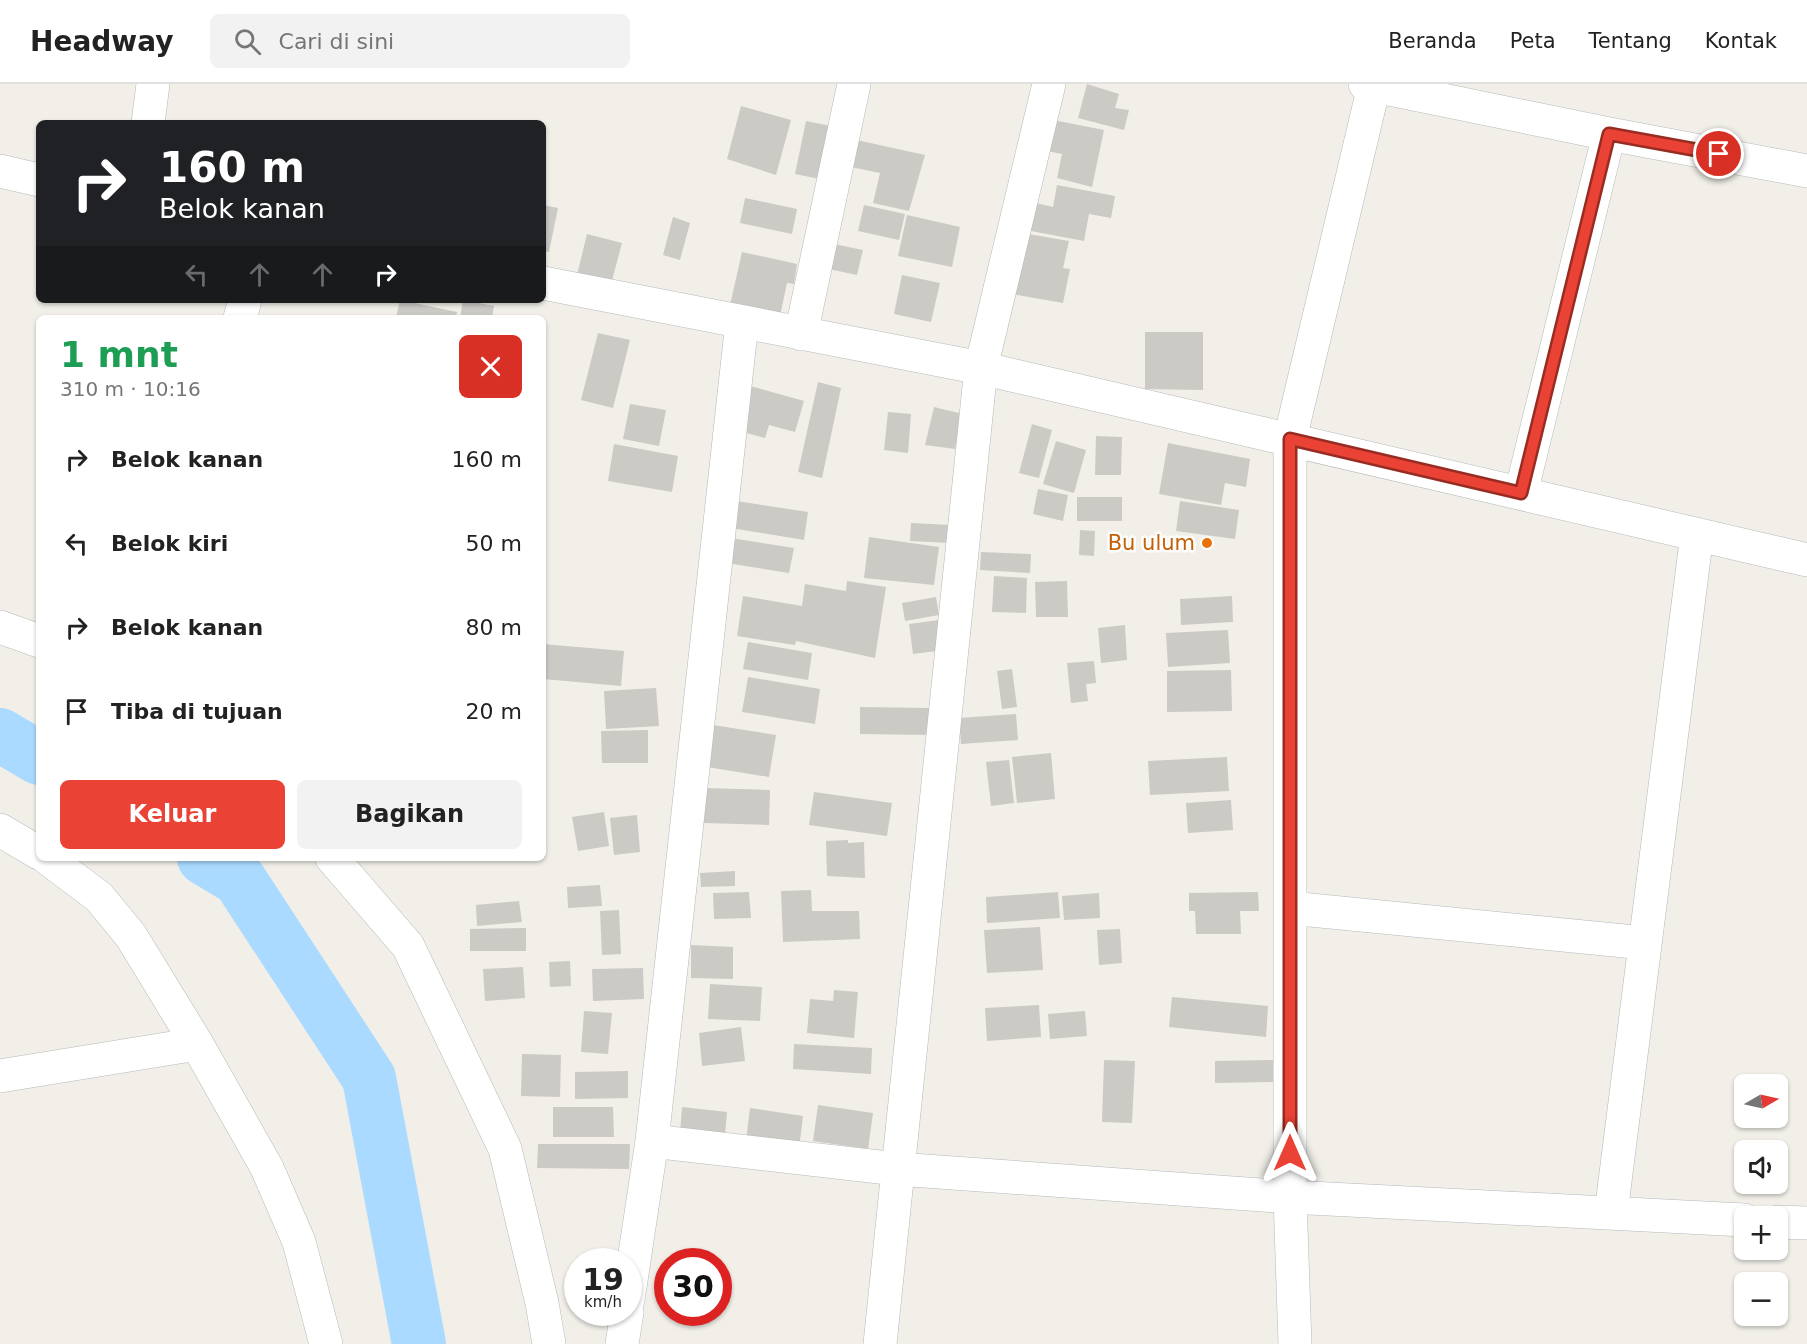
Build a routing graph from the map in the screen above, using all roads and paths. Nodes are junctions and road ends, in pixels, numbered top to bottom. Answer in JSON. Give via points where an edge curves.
{"nodes":[{"id":1,"x":153,"y":84,"type":"edge"},
{"id":2,"x":854,"y":84,"type":"edge"},
{"id":3,"x":1049,"y":84,"type":"edge"},
{"id":4,"x":1370,"y":85,"type":"edge"},
{"id":5,"x":148,"y":120,"type":"edge"},
{"id":6,"x":1609,"y":134,"type":"junction"},
{"id":7,"x":0,"y":171,"type":"edge"},
{"id":8,"x":1807,"y":171,"type":"edge"},
{"id":9,"x":36,"y":179,"type":"edge"},
{"id":10,"x":546,"y":284,"type":"edge"},
{"id":11,"x":742,"y":322,"type":"junction"},
{"id":12,"x":801,"y":334,"type":"junction"},
{"id":13,"x":981,"y":368,"type":"junction"},
{"id":14,"x":1290,"y":439,"type":"junction"},
{"id":15,"x":1521,"y":493,"type":"junction"},
{"id":16,"x":1697,"y":534,"type":"junction"},
{"id":17,"x":1807,"y":560,"type":"edge"},
{"id":18,"x":0,"y":627,"type":"edge"},
{"id":19,"x":36,"y":640,"type":"edge"},
{"id":20,"x":0,"y":830,"type":"edge"},
{"id":21,"x":36,"y":851,"type":"edge"},
{"id":22,"x":51,"y":861,"type":"edge"},
{"id":23,"x":335,"y":861,"type":"edge"},
{"id":24,"x":1290,"y":908,"type":"junction"},
{"id":25,"x":1645,"y":943,"type":"junction"},
{"id":26,"x":197,"y":1044,"type":"junction"},
{"id":27,"x":0,"y":1076,"type":"edge"},
{"id":28,"x":652,"y":1141,"type":"junction"},
{"id":29,"x":897,"y":1169,"type":"junction"},
{"id":30,"x":1290,"y":1197,"type":"junction"},
{"id":31,"x":1611,"y":1213,"type":"junction"},
{"id":32,"x":1734,"y":1219,"type":"edge"},
{"id":33,"x":1788,"y":1222,"type":"edge"},
{"id":34,"x":1807,"y":1223,"type":"edge"},
{"id":35,"x":636,"y":1248,"type":"edge"},
{"id":36,"x":625,"y":1326,"type":"edge"},
{"id":37,"x":326,"y":1344,"type":"edge"},
{"id":38,"x":549,"y":1344,"type":"edge"},
{"id":39,"x":622,"y":1344,"type":"edge"},
{"id":40,"x":880,"y":1344,"type":"edge"},
{"id":41,"x":1295,"y":1344,"type":"edge"}],
"edges":[{"from":1,"to":5,"type":"street"},
{"from":2,"to":12,"type":"street"},
{"from":3,"to":13,"type":"street"},
{"from":4,"to":6,"type":"street"},
{"from":4,"to":14,"type":"street"},
{"from":6,"to":8,"type":"street"},
{"from":6,"to":15,"type":"street"},
{"from":7,"to":9,"type":"street"},
{"from":10,"to":11,"type":"street"},
{"from":11,"to":12,"type":"street"},
{"from":11,"to":28,"type":"street"},
{"from":12,"to":13,"type":"street"},
{"from":13,"to":14,"type":"street"},
{"from":13,"to":29,"type":"street"},
{"from":14,"to":15,"type":"street"},
{"from":14,"to":24,"type":"street"},
{"from":15,"to":16,"type":"street"},
{"from":16,"to":17,"type":"street"},
{"from":16,"to":25,"type":"street"},
{"from":18,"to":19,"type":"street"},
{"from":20,"to":21,"type":"street"},
{"from":22,"to":26,"type":"street","via":[[99,897],[131,936]]},
{"from":23,"to":38,"type":"street","via":[[408,946],[505,1149]]},
{"from":24,"to":25,"type":"street"},
{"from":24,"to":30,"type":"street"},
{"from":25,"to":31,"type":"street"},
{"from":26,"to":27,"type":"street"},
{"from":26,"to":37,"type":"street","via":[[267,1168],[299,1242]]},
{"from":28,"to":29,"type":"street"},
{"from":28,"to":35,"type":"street"},
{"from":29,"to":30,"type":"street"},
{"from":29,"to":40,"type":"street"},
{"from":30,"to":31,"type":"street"},
{"from":30,"to":41,"type":"street"},
{"from":31,"to":32,"type":"street"},
{"from":33,"to":34,"type":"street"},
{"from":36,"to":39,"type":"street"}]}
